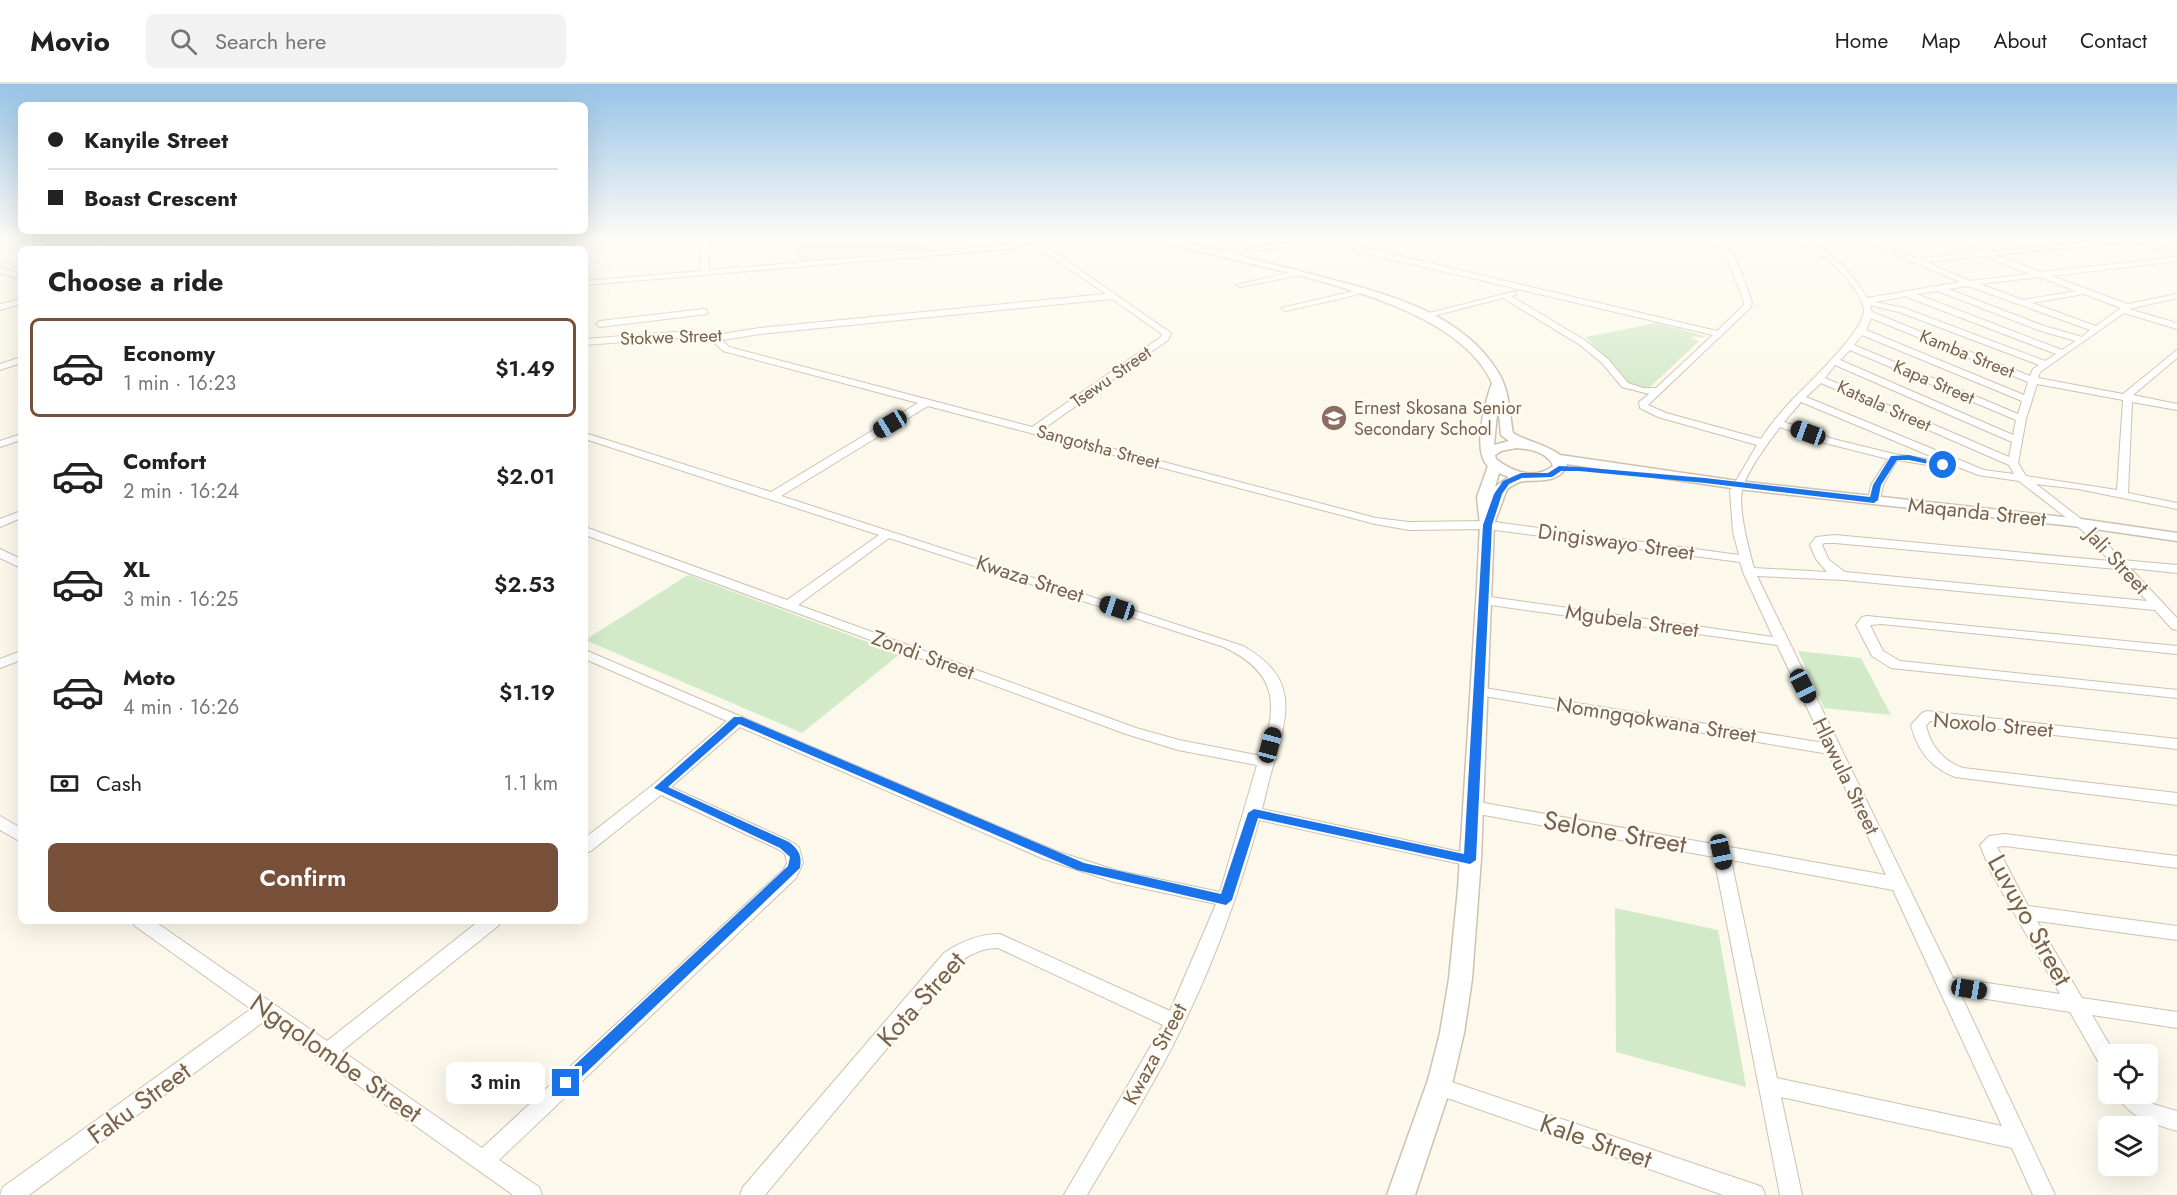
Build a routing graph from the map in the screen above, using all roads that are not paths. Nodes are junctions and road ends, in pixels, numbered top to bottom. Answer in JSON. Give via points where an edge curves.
{"nodes":[{"id":1,"x":1105,"y":289,"type":"edge"},
{"id":2,"x":1356,"y":289,"type":"edge"},
{"id":3,"x":1528,"y":289,"type":"joint"},
{"id":4,"x":1743,"y":289,"type":"edge"},
{"id":5,"x":1855,"y":289,"type":"edge"},
{"id":6,"x":1941,"y":289,"type":"joint"},
{"id":7,"x":1985,"y":289,"type":"edge"},
{"id":8,"x":2076,"y":289,"type":"edge"},
{"id":9,"x":1360,"y":290,"type":"junction"},
{"id":10,"x":2084,"y":292,"type":"junction"},
{"id":11,"x":1908,"y":294,"type":"junction"},
{"id":12,"x":1115,"y":296,"type":"junction"},
{"id":13,"x":1505,"y":296,"type":"junction"},
{"id":14,"x":2177,"y":296,"type":"edge"},
{"id":15,"x":18,"y":302,"type":"edge"},
{"id":16,"x":2024,"y":303,"type":"junction"},
{"id":17,"x":1866,"y":306,"type":"junction"},
{"id":18,"x":0,"y":307,"type":"edge"},
{"id":19,"x":1285,"y":308,"type":"dead end"},
{"id":20,"x":2125,"y":308,"type":"junction"},
{"id":21,"x":704,"y":312,"type":"dead end"},
{"id":22,"x":1425,"y":315,"type":"junction"},
{"id":23,"x":588,"y":324,"type":"edge"},
{"id":24,"x":600,"y":324,"type":"junction"},
{"id":25,"x":2177,"y":326,"type":"edge"},
{"id":26,"x":2097,"y":330,"type":"junction"},
{"id":27,"x":1861,"y":331,"type":"junction"},
{"id":28,"x":1719,"y":334,"type":"junction"},
{"id":29,"x":715,"y":338,"type":"junction"},
{"id":30,"x":2083,"y":340,"type":"junction"},
{"id":31,"x":596,"y":341,"type":"junction"},
{"id":32,"x":588,"y":342,"type":"edge"},
{"id":33,"x":1847,"y":345,"type":"junction"},
{"id":34,"x":2062,"y":353,"type":"junction"},
{"id":35,"x":2177,"y":353,"type":"edge"},
{"id":36,"x":18,"y":361,"type":"edge"},
{"id":37,"x":1834,"y":361,"type":"junction"},
{"id":38,"x":2045,"y":364,"type":"junction"},
{"id":39,"x":0,"y":367,"type":"edge"},
{"id":40,"x":1820,"y":379,"type":"junction"},
{"id":41,"x":2032,"y":380,"type":"junction"},
{"id":42,"x":1497,"y":384,"type":"junction"},
{"id":43,"x":1659,"y":391,"type":"junction"},
{"id":44,"x":2128,"y":397,"type":"junction"},
{"id":45,"x":1800,"y":398,"type":"junction"},
{"id":46,"x":2026,"y":399,"type":"junction"},
{"id":47,"x":927,"y":402,"type":"junction"},
{"id":48,"x":2177,"y":406,"type":"edge"},
{"id":49,"x":2021,"y":419,"type":"junction"},
{"id":50,"x":1779,"y":423,"type":"junction"},
{"id":51,"x":1035,"y":430,"type":"junction"},
{"id":52,"x":588,"y":437,"type":"edge"},
{"id":53,"x":18,"y":438,"type":"edge"},
{"id":54,"x":2017,"y":440,"type":"junction"},
{"id":55,"x":1763,"y":442,"type":"junction"},
{"id":56,"x":0,"y":444,"type":"edge"},
{"id":57,"x":1527,"y":446,"type":"junction"},
{"id":58,"x":1894,"y":458,"type":"junction"},
{"id":59,"x":1492,"y":459,"type":"junction"},
{"id":60,"x":2013,"y":463,"type":"junction"},
{"id":61,"x":1558,"y":464,"type":"junction"},
{"id":62,"x":1965,"y":467,"type":"junction"},
{"id":63,"x":1521,"y":476,"type":"junction"},
{"id":64,"x":2024,"y":480,"type":"junction"},
{"id":65,"x":1738,"y":485,"type":"junction"},
{"id":66,"x":2122,"y":493,"type":"junction"},
{"id":67,"x":773,"y":496,"type":"junction"},
{"id":68,"x":1874,"y":500,"type":"junction"},
{"id":69,"x":2177,"y":506,"type":"edge"},
{"id":70,"x":18,"y":515,"type":"edge"},
{"id":71,"x":0,"y":523,"type":"edge"},
{"id":72,"x":2081,"y":524,"type":"junction"},
{"id":73,"x":1487,"y":525,"type":"junction"},
{"id":74,"x":588,"y":532,"type":"edge"},
{"id":75,"x":889,"y":533,"type":"junction"},
{"id":76,"x":2177,"y":537,"type":"edge"},
{"id":77,"x":0,"y":553,"type":"edge"},
{"id":78,"x":18,"y":562,"type":"edge"},
{"id":79,"x":2121,"y":565,"type":"junction"},
{"id":80,"x":1747,"y":566,"type":"junction"},
{"id":81,"x":2177,"y":569,"type":"edge"},
{"id":82,"x":1844,"y":576,"type":"junction"},
{"id":83,"x":1483,"y":600,"type":"junction"},
{"id":84,"x":789,"y":605,"type":"junction"},
{"id":85,"x":2158,"y":606,"type":"junction"},
{"id":86,"x":2177,"y":626,"type":"edge"},
{"id":87,"x":1782,"y":642,"type":"junction"},
{"id":88,"x":2177,"y":650,"type":"edge"},
{"id":89,"x":588,"y":655,"type":"edge"},
{"id":90,"x":18,"y":656,"type":"edge"},
{"id":91,"x":0,"y":664,"type":"edge"},
{"id":92,"x":1478,"y":691,"type":"junction"},
{"id":93,"x":2177,"y":694,"type":"edge"},
{"id":94,"x":738,"y":720,"type":"junction"},
{"id":95,"x":2177,"y":744,"type":"edge"},
{"id":96,"x":1833,"y":750,"type":"junction"},
{"id":97,"x":1266,"y":762,"type":"junction"},
{"id":98,"x":660,"y":788,"type":"junction"},
{"id":99,"x":2177,"y":799,"type":"edge"},
{"id":100,"x":1473,"y":807,"type":"junction"},
{"id":101,"x":1254,"y":813,"type":"junction"},
{"id":102,"x":0,"y":822,"type":"edge"},
{"id":103,"x":18,"y":834,"type":"edge"},
{"id":104,"x":588,"y":845,"type":"edge"},
{"id":105,"x":1721,"y":852,"type":"junction"},
{"id":106,"x":1470,"y":860,"type":"junction"},
{"id":107,"x":2177,"y":862,"type":"edge"},
{"id":108,"x":1898,"y":884,"type":"junction"},
{"id":109,"x":1226,"y":900,"type":"junction"},
{"id":110,"x":2024,"y":912,"type":"junction"},
{"id":111,"x":145,"y":924,"type":"edge"},
{"id":112,"x":488,"y":924,"type":"edge"},
{"id":113,"x":2177,"y":933,"type":"edge"},
{"id":114,"x":1947,"y":985,"type":"junction"},
{"id":115,"x":2078,"y":1006,"type":"junction"},
{"id":116,"x":266,"y":1010,"type":"junction"},
{"id":117,"x":2177,"y":1020,"type":"edge"},
{"id":118,"x":1175,"y":1022,"type":"junction"},
{"id":119,"x":2099,"y":1044,"type":"edge"},
{"id":120,"x":327,"y":1052,"type":"junction"},
{"id":121,"x":1768,"y":1084,"type":"junction"},
{"id":122,"x":1437,"y":1086,"type":"junction"},
{"id":123,"x":2137,"y":1104,"type":"edge"},
{"id":124,"x":2177,"y":1121,"type":"edge"},
{"id":125,"x":2019,"y":1140,"type":"junction"},
{"id":126,"x":483,"y":1161,"type":"junction"},
{"id":127,"x":11,"y":1195,"type":"edge"},
{"id":128,"x":531,"y":1195,"type":"edge"},
{"id":129,"x":751,"y":1195,"type":"edge"},
{"id":130,"x":1075,"y":1195,"type":"edge"},
{"id":131,"x":1401,"y":1195,"type":"edge"},
{"id":132,"x":1754,"y":1195,"type":"edge"},
{"id":133,"x":1791,"y":1195,"type":"edge"},
{"id":134,"x":2044,"y":1195,"type":"edge"}],
"edges":[{"from":1,"to":12,"type":"street","name":"Tsewu Street"},
{"from":2,"to":9,"type":"street"},
{"from":3,"to":13,"type":"street"},
{"from":3,"to":28,"type":"street"},
{"from":4,"to":28,"type":"street","via":[[1747,307]]},
{"from":5,"to":17,"type":"street"},
{"from":6,"to":11,"type":"street"},
{"from":6,"to":30,"type":"street"},
{"from":7,"to":16,"type":"street"},
{"from":8,"to":10,"type":"street"},
{"from":9,"to":19,"type":"street"},
{"from":9,"to":22,"type":"street"},
{"from":10,"to":16,"type":"street"},
{"from":10,"to":20,"type":"street"},
{"from":11,"to":17,"type":"street"},
{"from":11,"to":34,"type":"street"},
{"from":12,"to":29,"type":"street","name":"Stokwe Street"},
{"from":12,"to":51,"type":"street","name":"Tsewu Street","via":[[1166,329],[1167,336]]},
{"from":13,"to":22,"type":"street"},
{"from":13,"to":43,"type":"street","via":[[1599,355],[1625,385]]},
{"from":14,"to":20,"type":"street"},
{"from":15,"to":18,"type":"street"},
{"from":16,"to":26,"type":"street"},
{"from":17,"to":27,"type":"street"},
{"from":17,"to":38,"type":"street","via":[[1895,307]]},
{"from":17,"to":41,"type":"street","name":"Kamba Street"},
{"from":20,"to":25,"type":"street"},
{"from":20,"to":26,"type":"street"},
{"from":21,"to":24,"type":"street"},
{"from":22,"to":42,"type":"street","via":[[1469,345]]},
{"from":23,"to":24,"type":"street"},
{"from":24,"to":31,"type":"street"},
{"from":26,"to":30,"type":"street"},
{"from":27,"to":33,"type":"street"},
{"from":27,"to":46,"type":"street"},
{"from":28,"to":43,"type":"street"},
{"from":29,"to":31,"type":"street","name":"Stokwe Street","via":[[674,335]]},
{"from":29,"to":47,"type":"street","name":"Sangotsha Street","via":[[726,349]]},
{"from":30,"to":34,"type":"street"},
{"from":31,"to":32,"type":"street","name":"Stokwe Street"},
{"from":33,"to":37,"type":"street"},
{"from":33,"to":49,"type":"street","name":"Kapa Street"},
{"from":34,"to":38,"type":"street"},
{"from":35,"to":44,"type":"street","via":[[2129,391]]},
{"from":36,"to":39,"type":"street"},
{"from":37,"to":40,"type":"street"},
{"from":37,"to":54,"type":"street"},
{"from":38,"to":41,"type":"street"},
{"from":40,"to":45,"type":"street"},
{"from":40,"to":60,"type":"street","name":"Katsala Street"},
{"from":41,"to":44,"type":"street","name":"Kamba Street"},
{"from":41,"to":46,"type":"street"},
{"from":42,"to":57,"type":"street","via":[[1507,435]]},
{"from":42,"to":59,"type":"street","via":[[1491,407]]},
{"from":43,"to":55,"type":"street","via":[[1644,402],[1644,408]]},
{"from":44,"to":48,"type":"street","name":"Kamba Street"},
{"from":44,"to":66,"type":"street"},
{"from":45,"to":50,"type":"street"},
{"from":45,"to":62,"type":"street"},
{"from":46,"to":49,"type":"street"},
{"from":47,"to":51,"type":"street","name":"Sangotsha Street"},
{"from":47,"to":67,"type":"street"},
{"from":49,"to":54,"type":"street"},
{"from":50,"to":55,"type":"street"},
{"from":50,"to":58,"type":"street"},
{"from":51,"to":73,"type":"street","name":"Sangotsha Street","via":[[1392,524]]},
{"from":52,"to":67,"type":"street","name":"Kwaza Street"},
{"from":53,"to":56,"type":"street"},
{"from":54,"to":60,"type":"street"},
{"from":55,"to":65,"type":"street"},
{"from":57,"to":59,"type":"street","via":[[1493,449]]},
{"from":57,"to":61,"type":"street","via":[[1546,451]]},
{"from":58,"to":62,"type":"street"},
{"from":58,"to":68,"type":"street","via":[[1877,485]]},
{"from":59,"to":63,"type":"street"},
{"from":59,"to":73,"type":"street","via":[[1484,497]]},
{"from":60,"to":64,"type":"street"},
{"from":61,"to":63,"type":"street","via":[[1550,475]]},
{"from":61,"to":65,"type":"street","name":"Maqanda Street"},
{"from":62,"to":64,"type":"street"},
{"from":63,"to":73,"type":"street","via":[[1501,487]]},
{"from":64,"to":66,"type":"street"},
{"from":64,"to":72,"type":"street","name":"Jali Street"},
{"from":65,"to":68,"type":"street","name":"Maqanda Street"},
{"from":65,"to":80,"type":"street","name":"Hlawula Street"},
{"from":66,"to":69,"type":"street"},
{"from":67,"to":75,"type":"street","name":"Kwaza Street"},
{"from":68,"to":72,"type":"street","name":"Maqanda Street"},
{"from":70,"to":71,"type":"street"},
{"from":72,"to":76,"type":"street","name":"Maqanda Street"},
{"from":72,"to":79,"type":"street","name":"Jali Street"},
{"from":73,"to":80,"type":"street","name":"Dingiswayo Street"},
{"from":73,"to":83,"type":"street"},
{"from":74,"to":84,"type":"street","name":"Zondi Street"},
{"from":75,"to":84,"type":"street"},
{"from":75,"to":97,"type":"street","name":"Kwaza Street","via":[[1241,650],[1269,672],[1277,692],[1280,711]]},
{"from":77,"to":78,"type":"street"},
{"from":79,"to":81,"type":"street"},
{"from":79,"to":82,"type":"street","via":[[1820,540],[1816,545],[1824,562]]},
{"from":79,"to":85,"type":"street","name":"Jali Street"},
{"from":80,"to":82,"type":"street","name":"Dingiswayo Street"},
{"from":80,"to":87,"type":"street","name":"Hlawula Street"},
{"from":82,"to":85,"type":"street","name":"Dingiswayo Street"},
{"from":83,"to":87,"type":"street","name":"Mgubela Street"},
{"from":83,"to":92,"type":"street"},
{"from":84,"to":97,"type":"street","name":"Zondi Street","via":[[1131,731],[1178,745]]},
{"from":85,"to":86,"type":"street","name":"Jali Street"},
{"from":87,"to":96,"type":"street","name":"Hlawula Street"},
{"from":88,"to":93,"type":"street","via":[[1882,620],[1867,620],[1863,625],[1877,653],[1896,665]]},
{"from":89,"to":94,"type":"street"},
{"from":90,"to":91,"type":"street"},
{"from":92,"to":96,"type":"street","name":"Nomngqokwana Street"},
{"from":92,"to":100,"type":"street"},
{"from":94,"to":98,"type":"street"},
{"from":94,"to":109,"type":"street","via":[[1081,867]]},
{"from":95,"to":99,"type":"street","name":"Noxolo Street","via":[[1927,716],[1918,725],[1933,756],[1943,766],[1961,773]]},
{"from":96,"to":108,"type":"street","name":"Hlawula Street"},
{"from":97,"to":101,"type":"street","name":"Kwaza Street"},
{"from":98,"to":104,"type":"street"},
{"from":98,"to":126,"type":"street","via":[[784,845],[796,857],[794,868]]},
{"from":100,"to":105,"type":"street","name":"Selone Street"},
{"from":100,"to":106,"type":"street"},
{"from":101,"to":106,"type":"street"},
{"from":101,"to":109,"type":"street","name":"Kwaza Street"},
{"from":102,"to":103,"type":"street"},
{"from":105,"to":108,"type":"street","name":"Selone Street"},
{"from":105,"to":121,"type":"street"},
{"from":106,"to":122,"type":"street","via":[[1456,1009]]},
{"from":107,"to":110,"type":"street","name":"Luvuyo Street","via":[[2005,840],[1990,842],[1989,850]]},
{"from":108,"to":114,"type":"street","name":"Hlawula Street"},
{"from":109,"to":118,"type":"street","name":"Kwaza Street"},
{"from":110,"to":113,"type":"street"},
{"from":110,"to":115,"type":"street","name":"Luvuyo Street"},
{"from":111,"to":116,"type":"street","name":"Ngqolombe Street"},
{"from":112,"to":120,"type":"street"},
{"from":114,"to":115,"type":"street"},
{"from":114,"to":125,"type":"street","name":"Hlawula Street"},
{"from":115,"to":117,"type":"street"},
{"from":115,"to":119,"type":"street","name":"Luvuyo Street"},
{"from":116,"to":120,"type":"street","name":"Ngqolombe Street"},
{"from":116,"to":127,"type":"street","name":"Faku Street"},
{"from":118,"to":129,"type":"street","name":"Kota Street","via":[[1000,941],[974,944],[951,958]]},
{"from":118,"to":130,"type":"street","name":"Kwaza Street"},
{"from":120,"to":126,"type":"street","name":"Ngqolombe Street"},
{"from":121,"to":125,"type":"street"},
{"from":121,"to":133,"type":"street"},
{"from":122,"to":131,"type":"street"},
{"from":122,"to":132,"type":"street","name":"Kale Street"},
{"from":123,"to":124,"type":"street","via":[[2147,1112]]},
{"from":125,"to":134,"type":"street","name":"Hlawula Street"},
{"from":126,"to":128,"type":"street","name":"Ngqolombe Street"}]}
